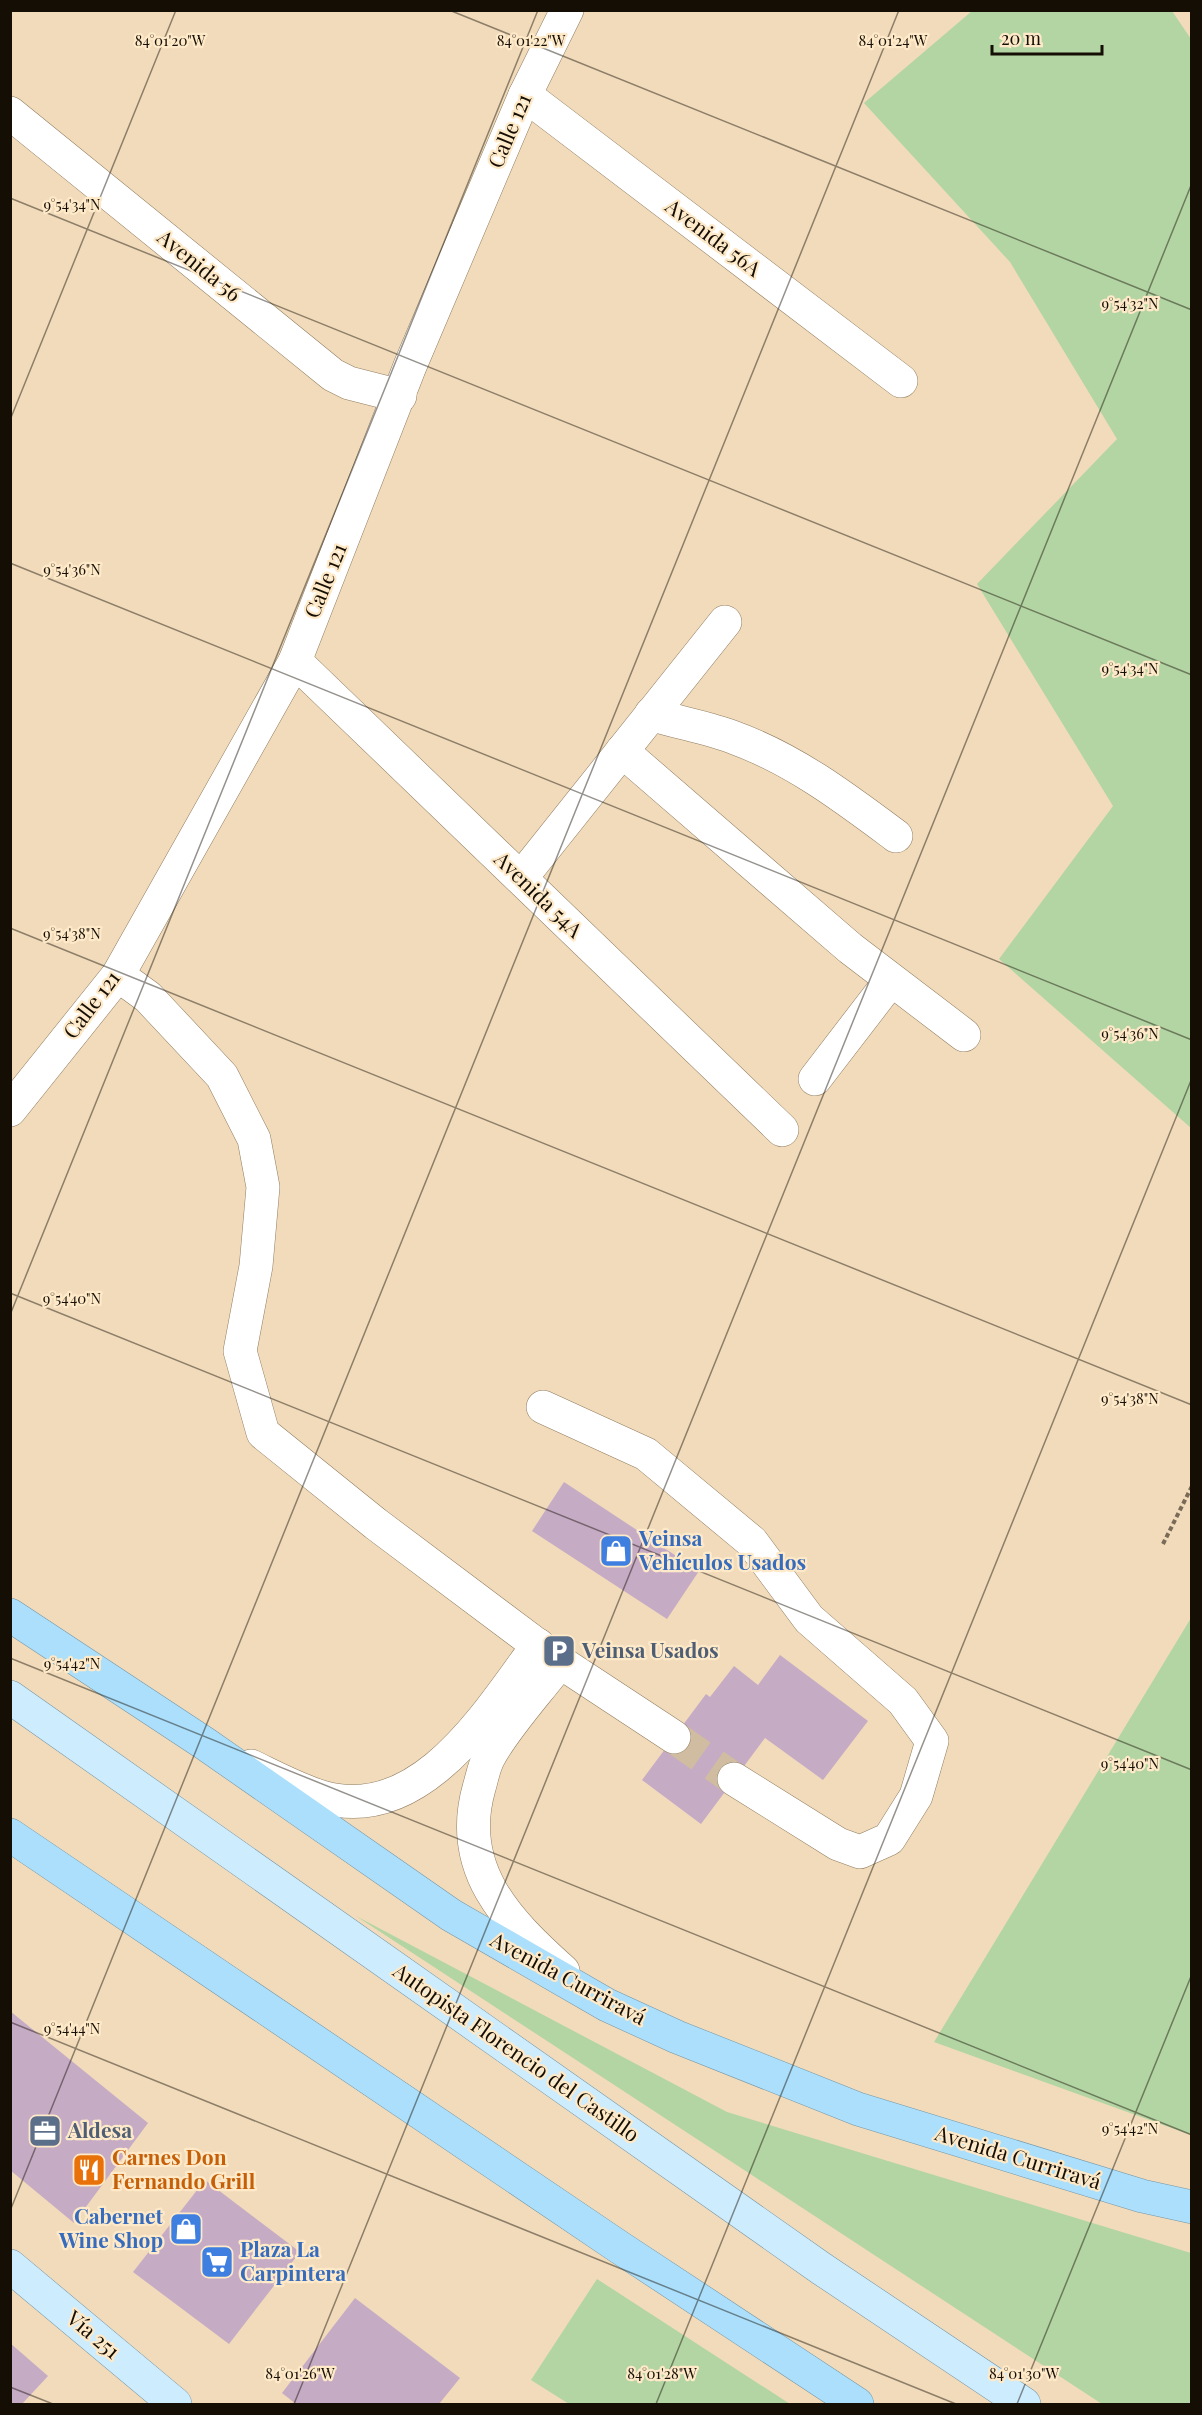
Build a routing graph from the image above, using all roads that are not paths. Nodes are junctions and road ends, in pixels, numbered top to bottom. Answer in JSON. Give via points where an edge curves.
{"nodes":[{"id":1,"x":567,"y":10,"type":"edge"},
{"id":2,"x":525,"y":95,"type":"junction"},
{"id":3,"x":11,"y":115,"type":"edge"},
{"id":4,"x":901,"y":381,"type":"dead end"},
{"id":5,"x":400,"y":396,"type":"junction"},
{"id":6,"x":724,"y":622,"type":"dead end"},
{"id":7,"x":295,"y":661,"type":"junction"},
{"id":8,"x":651,"y":714,"type":"junction"},
{"id":9,"x":622,"y":751,"type":"junction"},
{"id":10,"x":896,"y":836,"type":"dead end"},
{"id":11,"x":521,"y":878,"type":"junction"},
{"id":12,"x":118,"y":975,"type":"junction"},
{"id":13,"x":891,"y":980,"type":"junction"},
{"id":14,"x":964,"y":1035,"type":"dead end"},
{"id":15,"x":815,"y":1079,"type":"dead end"},
{"id":16,"x":10,"y":1110,"type":"edge"},
{"id":17,"x":782,"y":1130,"type":"dead end"},
{"id":18,"x":543,"y":1407,"type":"dead end"},
{"id":19,"x":10,"y":1615,"type":"edge"},
{"id":20,"x":549,"y":1654,"type":"junction"},
{"id":21,"x":10,"y":1697,"type":"edge"},
{"id":22,"x":674,"y":1737,"type":"tunnel mouth"},
{"id":23,"x":204,"y":1743,"type":"junction"},
{"id":24,"x":734,"y":1779,"type":"tunnel mouth"},
{"id":25,"x":10,"y":1835,"type":"edge"},
{"id":26,"x":607,"y":2005,"type":"junction"},
{"id":27,"x":1191,"y":2207,"type":"edge"},
{"id":28,"x":10,"y":2266,"type":"edge"},
{"id":29,"x":175,"y":2404,"type":"edge"},
{"id":30,"x":857,"y":2404,"type":"edge"},
{"id":31,"x":1024,"y":2404,"type":"edge"}],
"edges":[{"from":1,"to":2,"type":"street","name":"Calle 121"},
{"from":2,"to":4,"type":"street","name":"Avenida 56A"},
{"from":2,"to":5,"type":"street","name":"Calle 121"},
{"from":3,"to":5,"type":"street","name":"Avenida 56","via":[[333,375]]},
{"from":5,"to":7,"type":"street","name":"Calle 121"},
{"from":6,"to":8,"type":"street"},
{"from":7,"to":11,"type":"street","name":"Avenida 54A"},
{"from":7,"to":12,"type":"street","name":"Calle 121"},
{"from":8,"to":9,"type":"street"},
{"from":8,"to":10,"type":"street","via":[[734,737],[791,764]]},
{"from":9,"to":11,"type":"street"},
{"from":9,"to":13,"type":"street"},
{"from":11,"to":17,"type":"street","name":"Avenida 54A"},
{"from":12,"to":16,"type":"street","name":"Calle 121"},
{"from":12,"to":20,"type":"street","via":[[148,997],[222,1076],[254,1139],[263,1187],[256,1266],[240,1351],[262,1433]]},
{"from":13,"to":14,"type":"street"},
{"from":13,"to":15,"type":"street"},
{"from":18,"to":24,"type":"street","via":[[646,1454],[752,1542],[809,1618],[903,1701],[932,1741],[916,1796],[889,1839],[860,1852],[838,1844]]},
{"from":19,"to":23,"type":"highway","name":"Avenida Curriravá"},
{"from":20,"to":22,"type":"street"},
{"from":20,"to":23,"type":"street","via":[[466,1742],[408,1789],[370,1801],[324,1797]]},
{"from":20,"to":26,"type":"street","via":[[488,1758],[473,1810],[474,1844],[485,1882],[520,1933]]},
{"from":21,"to":31,"type":"main road","name":"Autopista Florencio del Castillo","via":[[822,2269]]},
{"from":23,"to":26,"type":"highway","name":"Avenida Curriravá","via":[[451,1915]]},
{"from":25,"to":30,"type":"highway"},
{"from":26,"to":27,"type":"highway","name":"Avenida Curriravá","via":[[858,2109],[1142,2196]]},
{"from":28,"to":29,"type":"main road","name":"Vía 251"}]}
